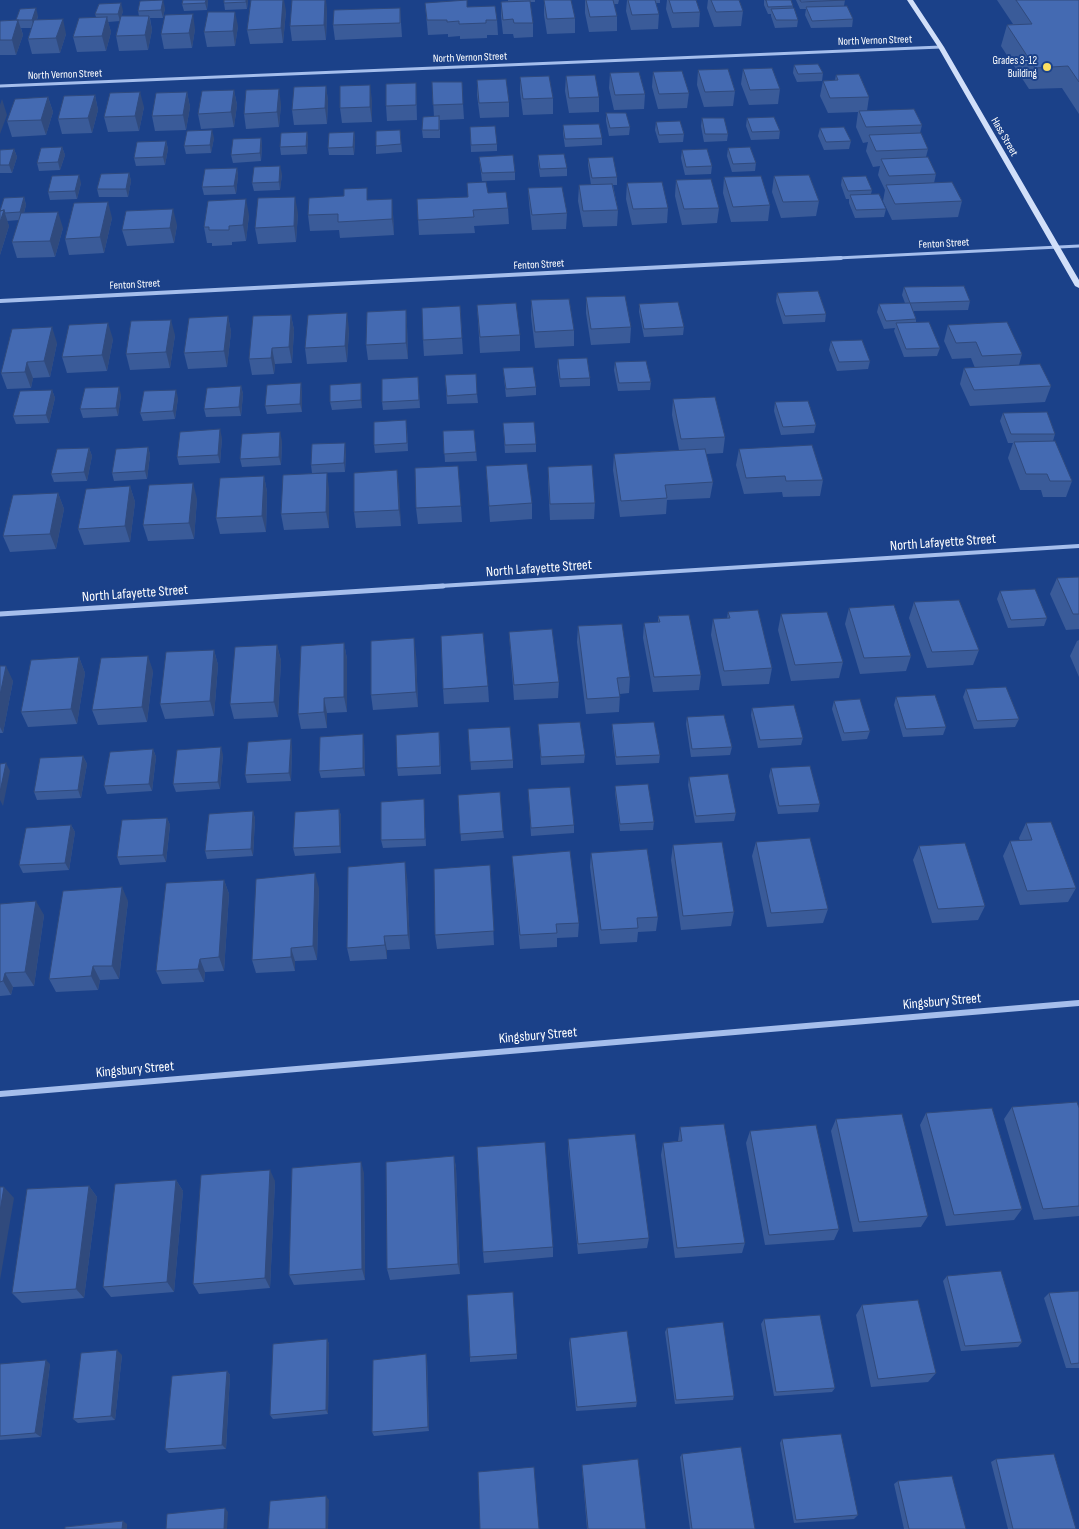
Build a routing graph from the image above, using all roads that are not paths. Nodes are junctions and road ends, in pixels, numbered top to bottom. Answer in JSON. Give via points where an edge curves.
{"nodes":[{"id":1,"x":910,"y":0,"type":"edge"},
{"id":2,"x":941,"y":47,"type":"junction"},
{"id":3,"x":0,"y":86,"type":"edge"},
{"id":4,"x":1079,"y":246,"type":"edge"},
{"id":5,"x":1056,"y":247,"type":"junction"},
{"id":6,"x":1079,"y":286,"type":"edge"},
{"id":7,"x":0,"y":301,"type":"edge"},
{"id":8,"x":1079,"y":546,"type":"edge"},
{"id":9,"x":0,"y":614,"type":"edge"},
{"id":10,"x":1079,"y":1003,"type":"edge"},
{"id":11,"x":0,"y":1094,"type":"edge"}],
"edges":[{"from":1,"to":2,"type":"street","name":"Hass Street"},
{"from":2,"to":3,"type":"street","name":"North Vernon Street"},
{"from":2,"to":5,"type":"street","name":"Hass Street"},
{"from":4,"to":5,"type":"street","name":"Fenton Street"},
{"from":5,"to":6,"type":"street","name":"Hass Street"},
{"from":5,"to":7,"type":"street","name":"Fenton Street"},
{"from":8,"to":9,"type":"street","name":"North Lafayette Street"},
{"from":10,"to":11,"type":"street","name":"Kingsbury Street"}]}
